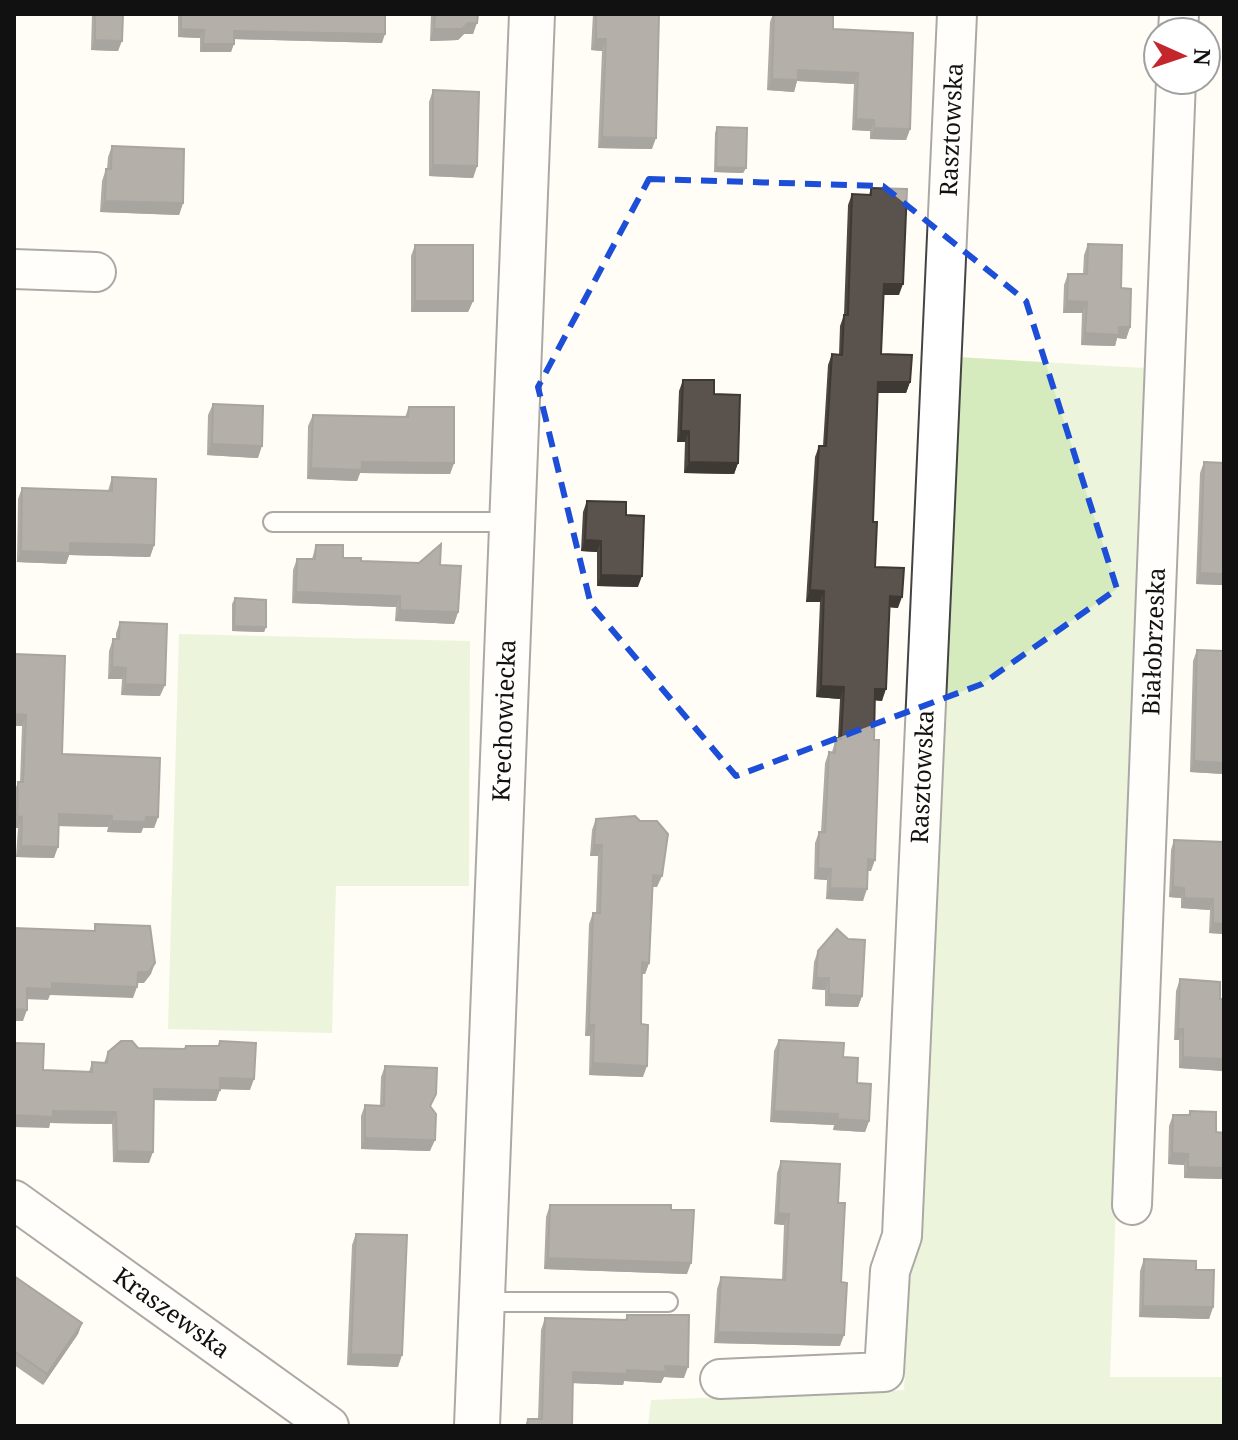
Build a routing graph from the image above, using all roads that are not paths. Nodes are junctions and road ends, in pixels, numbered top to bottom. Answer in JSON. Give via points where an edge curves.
{"nodes":[{"id":1,"x":532,"y":14,"type":"edge"},
{"id":2,"x":957,"y":14,"type":"edge"},
{"id":3,"x":1175,"y":96,"type":"edge"},
{"id":4,"x":14,"y":269,"type":"edge"},
{"id":5,"x":96,"y":272,"type":"dead end"},
{"id":6,"x":273,"y":522,"type":"dead end"},
{"id":7,"x":512,"y":522,"type":"junction"},
{"id":8,"x":15,"y":1202,"type":"edge"},
{"id":9,"x":1132,"y":1205,"type":"dead end"},
{"id":10,"x":482,"y":1302,"type":"junction"},
{"id":11,"x":668,"y":1302,"type":"dead end"},
{"id":12,"x":720,"y":1379,"type":"dead end"},
{"id":13,"x":329,"y":1426,"type":"edge"},
{"id":14,"x":477,"y":1426,"type":"edge"}],
"edges":[{"from":1,"to":7,"type":"street","name":"Krechowiecka"},
{"from":2,"to":12,"type":"street","name":"Rasztowska","via":[[902,1236],[890,1271],[884,1372]]},
{"from":3,"to":9,"type":"street","name":"Białobrzeska"},
{"from":4,"to":5,"type":"street"},
{"from":6,"to":7,"type":"lane"},
{"from":7,"to":10,"type":"street","name":"Krechowiecka"},
{"from":8,"to":13,"type":"street","name":"Kraszewska"},
{"from":10,"to":11,"type":"lane"},
{"from":10,"to":14,"type":"street","name":"Krechowiecka"}]}
